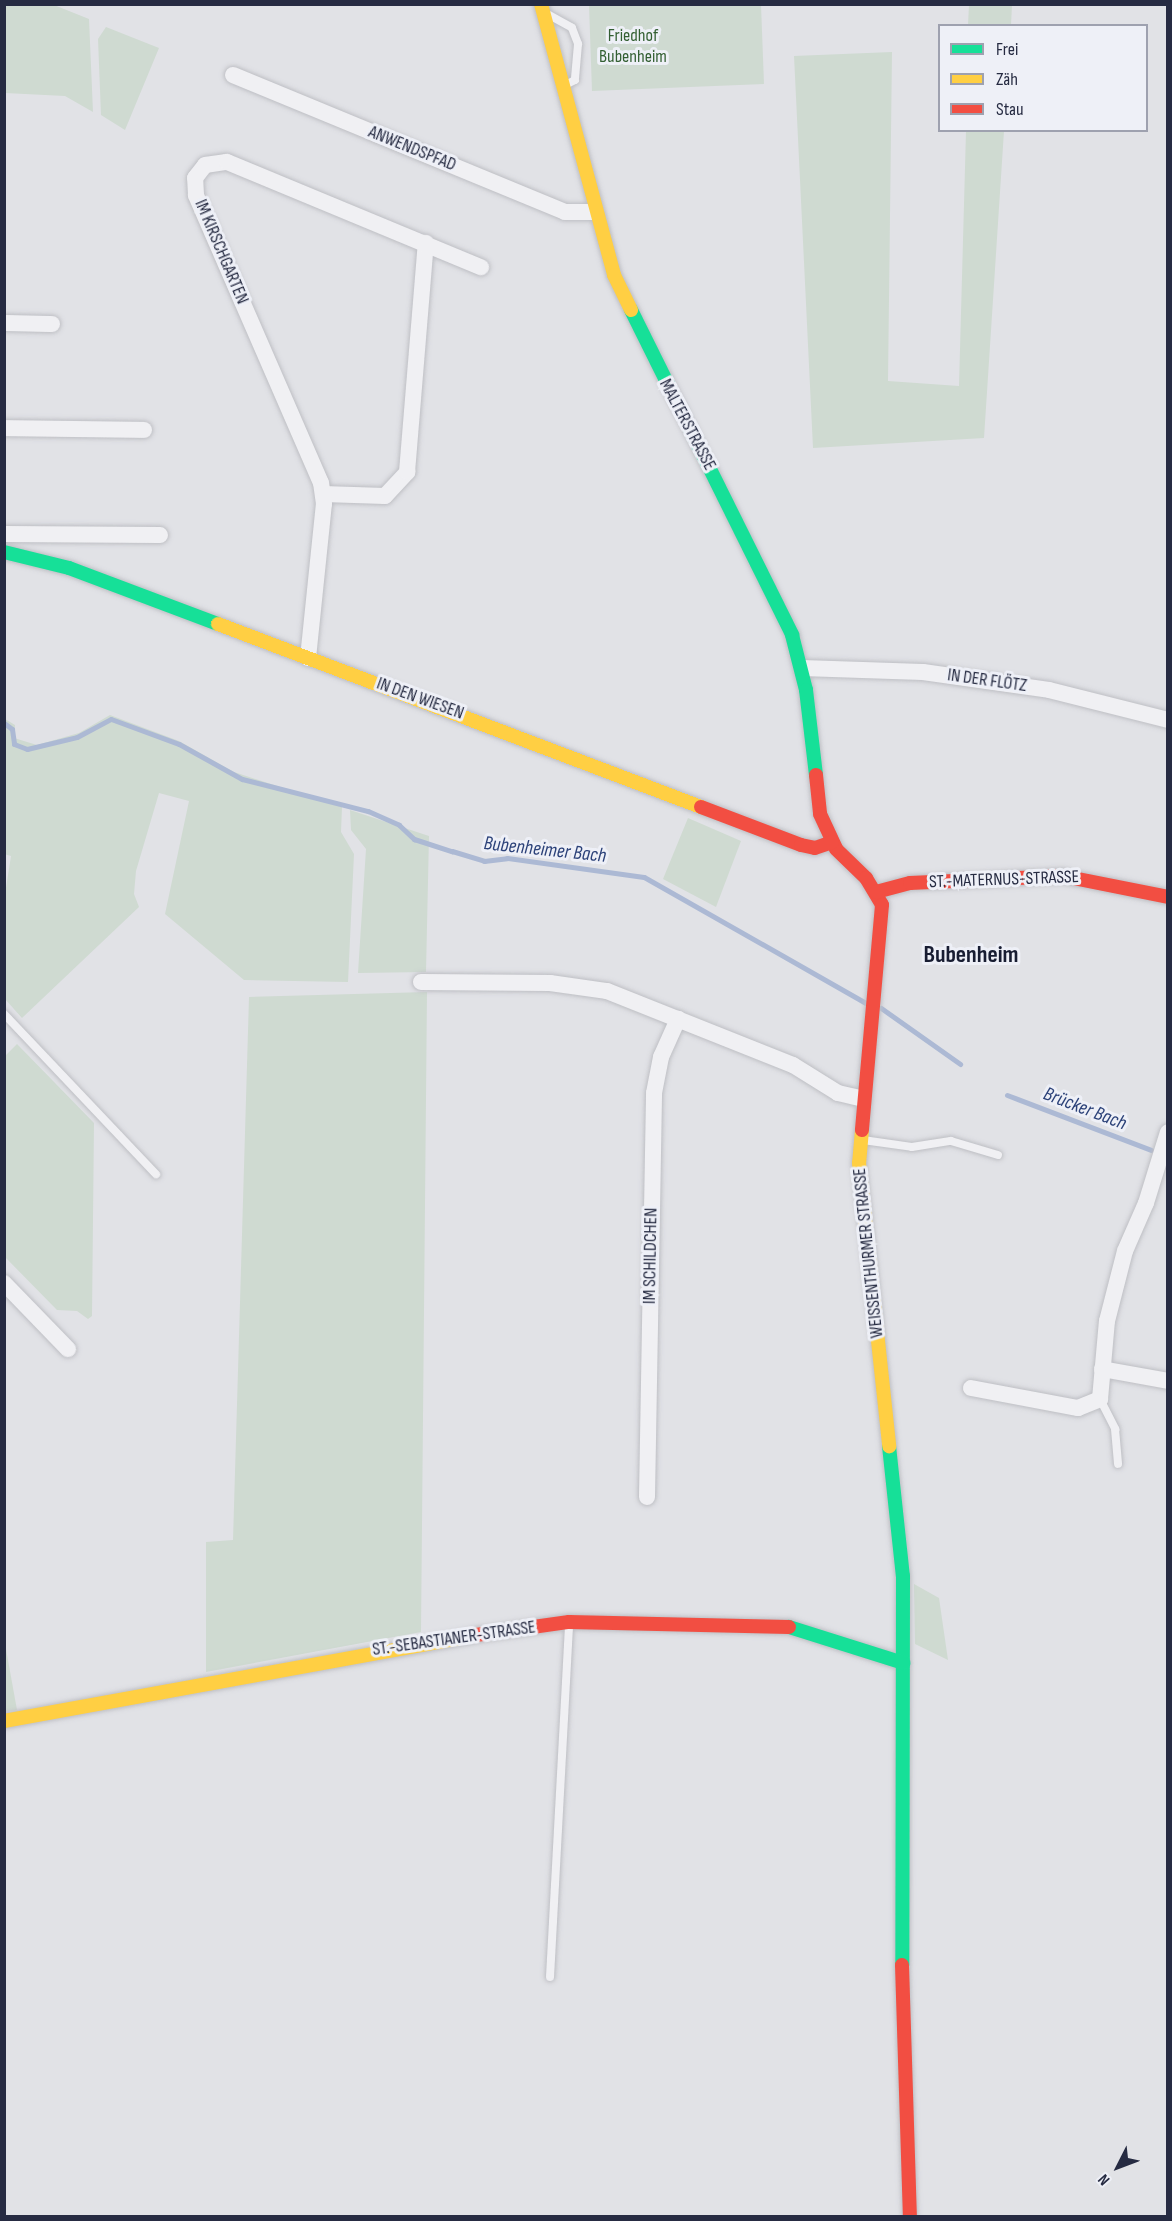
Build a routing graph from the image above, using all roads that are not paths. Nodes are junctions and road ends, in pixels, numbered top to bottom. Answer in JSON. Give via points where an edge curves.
{"nodes":[{"id":1,"x":542,"y":9,"type":"edge"},
{"id":2,"x":233,"y":75,"type":"dead end"},
{"id":3,"x":561,"y":86,"type":"junction"},
{"id":4,"x":593,"y":212,"type":"junction"},
{"id":5,"x":426,"y":243,"type":"junction"},
{"id":6,"x":481,"y":267,"type":"dead end"},
{"id":7,"x":4,"y":323,"type":"edge"},
{"id":8,"x":52,"y":324,"type":"dead end"},
{"id":9,"x":4,"y":428,"type":"edge"},
{"id":10,"x":144,"y":430,"type":"dead end"},
{"id":11,"x":323,"y":494,"type":"junction"},
{"id":12,"x":4,"y":534,"type":"edge"},
{"id":13,"x":160,"y":535,"type":"dead end"},
{"id":14,"x":4,"y":552,"type":"edge"},
{"id":15,"x":308,"y":658,"type":"junction"},
{"id":16,"x":802,"y":668,"type":"junction"},
{"id":17,"x":1167,"y":720,"type":"edge"},
{"id":18,"x":832,"y":842,"type":"junction"},
{"id":19,"x":876,"y":892,"type":"junction"},
{"id":20,"x":1167,"y":897,"type":"edge"},
{"id":21,"x":421,"y":982,"type":"dead end"},
{"id":22,"x":4,"y":1014,"type":"edge"},
{"id":23,"x":678,"y":1019,"type":"junction"},
{"id":24,"x":863,"y":1099,"type":"junction"},
{"id":25,"x":1167,"y":1132,"type":"edge"},
{"id":26,"x":859,"y":1139,"type":"junction"},
{"id":27,"x":998,"y":1155,"type":"dead end"},
{"id":28,"x":156,"y":1174,"type":"dead end"},
{"id":29,"x":4,"y":1283,"type":"edge"},
{"id":30,"x":68,"y":1349,"type":"dead end"},
{"id":31,"x":1102,"y":1369,"type":"junction"},
{"id":32,"x":1167,"y":1381,"type":"edge"},
{"id":33,"x":971,"y":1388,"type":"dead end"},
{"id":34,"x":1100,"y":1399,"type":"junction"},
{"id":35,"x":1118,"y":1464,"type":"dead end"},
{"id":36,"x":648,"y":1497,"type":"dead end"},
{"id":37,"x":569,"y":1622,"type":"junction"},
{"id":38,"x":903,"y":1663,"type":"junction"},
{"id":39,"x":4,"y":1721,"type":"edge"},
{"id":40,"x":550,"y":1977,"type":"dead end"},
{"id":41,"x":910,"y":2217,"type":"edge"}],
"edges":[{"from":1,"to":3,"type":"main road","name":"MALTERSTRASSE"},
{"from":1,"to":3,"type":"lane","via":[[572,28],[578,44],[575,80]]},
{"from":2,"to":4,"type":"street","name":"ANWENDSPFAD","via":[[565,212]]},
{"from":3,"to":4,"type":"main road","name":"MALTERSTRASSE"},
{"from":4,"to":16,"type":"main road","name":"MALTERSTRASSE","via":[[638,331],[788,625]]},
{"from":5,"to":6,"type":"street","name":"IM KIRSCHGARTEN"},
{"from":5,"to":11,"type":"street","via":[[407,472],[385,496]]},
{"from":5,"to":11,"type":"street","name":"IM KIRSCHGARTEN","via":[[226,162],[205,165],[195,178],[196,195]]},
{"from":7,"to":8,"type":"street"},
{"from":9,"to":10,"type":"street"},
{"from":11,"to":15,"type":"street","name":"IM KIRSCHGARTEN"},
{"from":12,"to":13,"type":"street"},
{"from":14,"to":15,"type":"main road","name":"IN DEN WIESEN","via":[[69,568]]},
{"from":15,"to":18,"type":"main road","name":"IN DEN WIESEN","via":[[801,845],[815,848]]},
{"from":16,"to":17,"type":"street","name":"IN DER FLÖTZ","via":[[923,672],[1049,690]]},
{"from":16,"to":18,"type":"main road","name":"MALTERSTRASSE","via":[[815,789]]},
{"from":18,"to":19,"type":"main road"},
{"from":19,"to":20,"type":"main road","name":"ST.-MATERNUS-STRASSE","via":[[910,883],[1063,876]]},
{"from":19,"to":24,"type":"main road","name":"WEISSENTHURMER STRASSE","via":[[882,919]]},
{"from":21,"to":23,"type":"street","via":[[569,984],[620,995]]},
{"from":22,"to":28,"type":"lane"},
{"from":23,"to":24,"type":"street","via":[[793,1065],[838,1093]]},
{"from":23,"to":36,"type":"street","name":"IM SCHILDCHEN","via":[[661,1057],[654,1093]]},
{"from":24,"to":26,"type":"main road","name":"WEISSENTHURMER STRASSE"},
{"from":25,"to":31,"type":"street","via":[[1146,1203],[1125,1251],[1107,1321]]},
{"from":26,"to":27,"type":"lane","via":[[912,1147],[951,1141]]},
{"from":26,"to":38,"type":"main road","name":"WEISSENTHURMER STRASSE","via":[[862,1214],[901,1550]]},
{"from":29,"to":30,"type":"street"},
{"from":31,"to":32,"type":"street"},
{"from":31,"to":34,"type":"street"},
{"from":33,"to":34,"type":"street","via":[[1078,1408]]},
{"from":34,"to":35,"type":"lane","via":[[1115,1429]]},
{"from":37,"to":38,"type":"main road","name":"ST.-SEBASTIANER-STRASSE","via":[[795,1627]]},
{"from":37,"to":39,"type":"main road","name":"ST.-SEBASTIANER-STRASSE","via":[[402,1645]]},
{"from":37,"to":40,"type":"lane"},
{"from":38,"to":41,"type":"main road","name":"WEISSENTHURMER STRASSE","via":[[902,2012]]}]}
